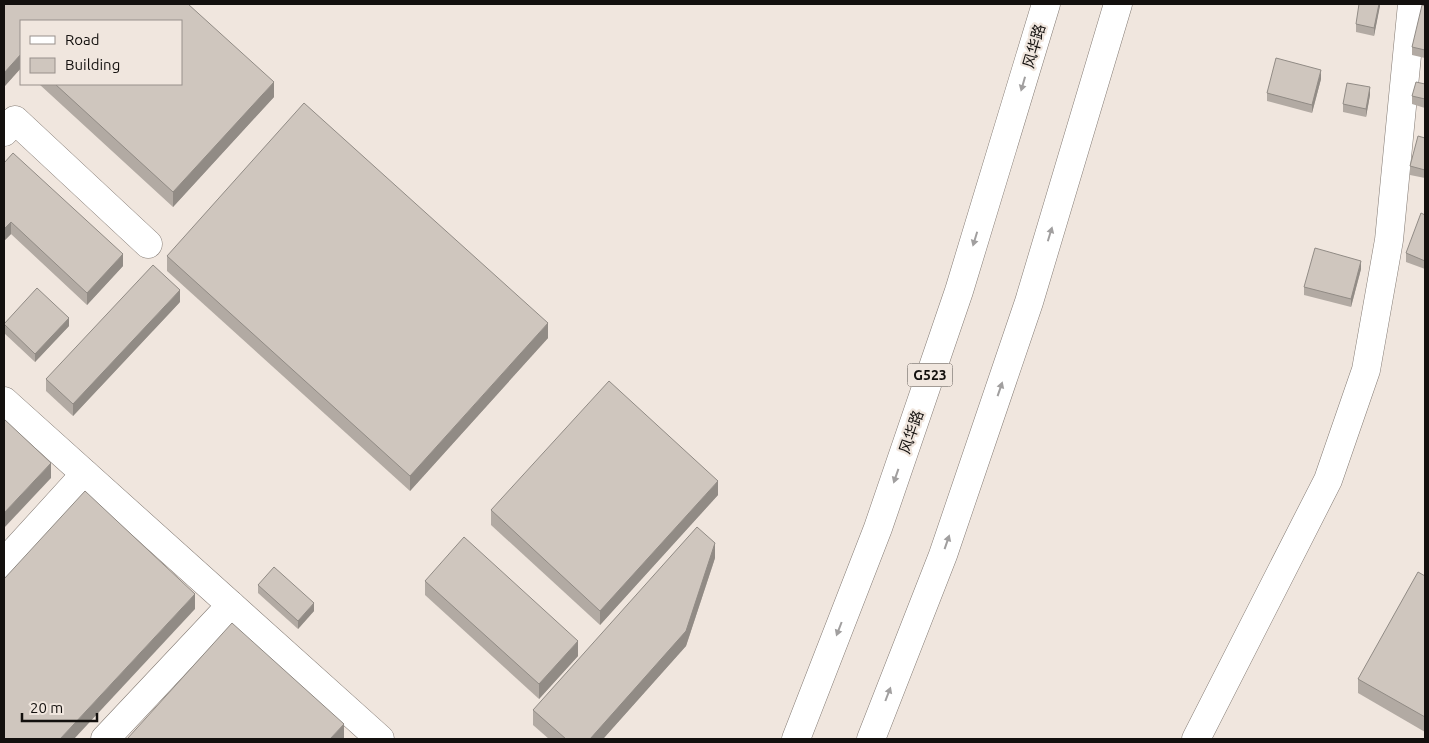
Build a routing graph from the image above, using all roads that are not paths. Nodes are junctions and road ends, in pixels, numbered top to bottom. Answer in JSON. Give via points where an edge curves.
{"nodes":[{"id":1,"x":1046,"y":4,"type":"edge"},
{"id":2,"x":1118,"y":4,"type":"edge"},
{"id":3,"x":1412,"y":4,"type":"edge"},
{"id":4,"x":4,"y":132,"type":"edge"},
{"id":5,"x":148,"y":244,"type":"dead end"},
{"id":6,"x":4,"y":401,"type":"edge"},
{"id":7,"x":85,"y":474,"type":"junction"},
{"id":8,"x":4,"y":563,"type":"edge"},
{"id":9,"x":231,"y":605,"type":"junction"},
{"id":10,"x":373,"y":737,"type":"edge"},
{"id":11,"x":105,"y":739,"type":"edge"},
{"id":12,"x":796,"y":739,"type":"edge"},
{"id":13,"x":871,"y":739,"type":"edge"},
{"id":14,"x":1196,"y":739,"type":"edge"}],
"edges":[{"from":1,"to":12,"type":"main road","name":"风华路","number":"G523","one_way":true,"via":[[947,328],[878,528]]},
{"from":13,"to":2,"type":"main road","one_way":true,"via":[[943,555],[1026,312]]},
{"from":3,"to":14,"type":"main road","via":[[1389,240],[1366,370],[1328,480]]},
{"from":4,"to":5,"type":"main road","via":[[15,120]]},
{"from":6,"to":7,"type":"main road"},
{"from":7,"to":8,"type":"main road"},
{"from":7,"to":9,"type":"main road"},
{"from":9,"to":10,"type":"main road"},
{"from":9,"to":11,"type":"main road"}]}
